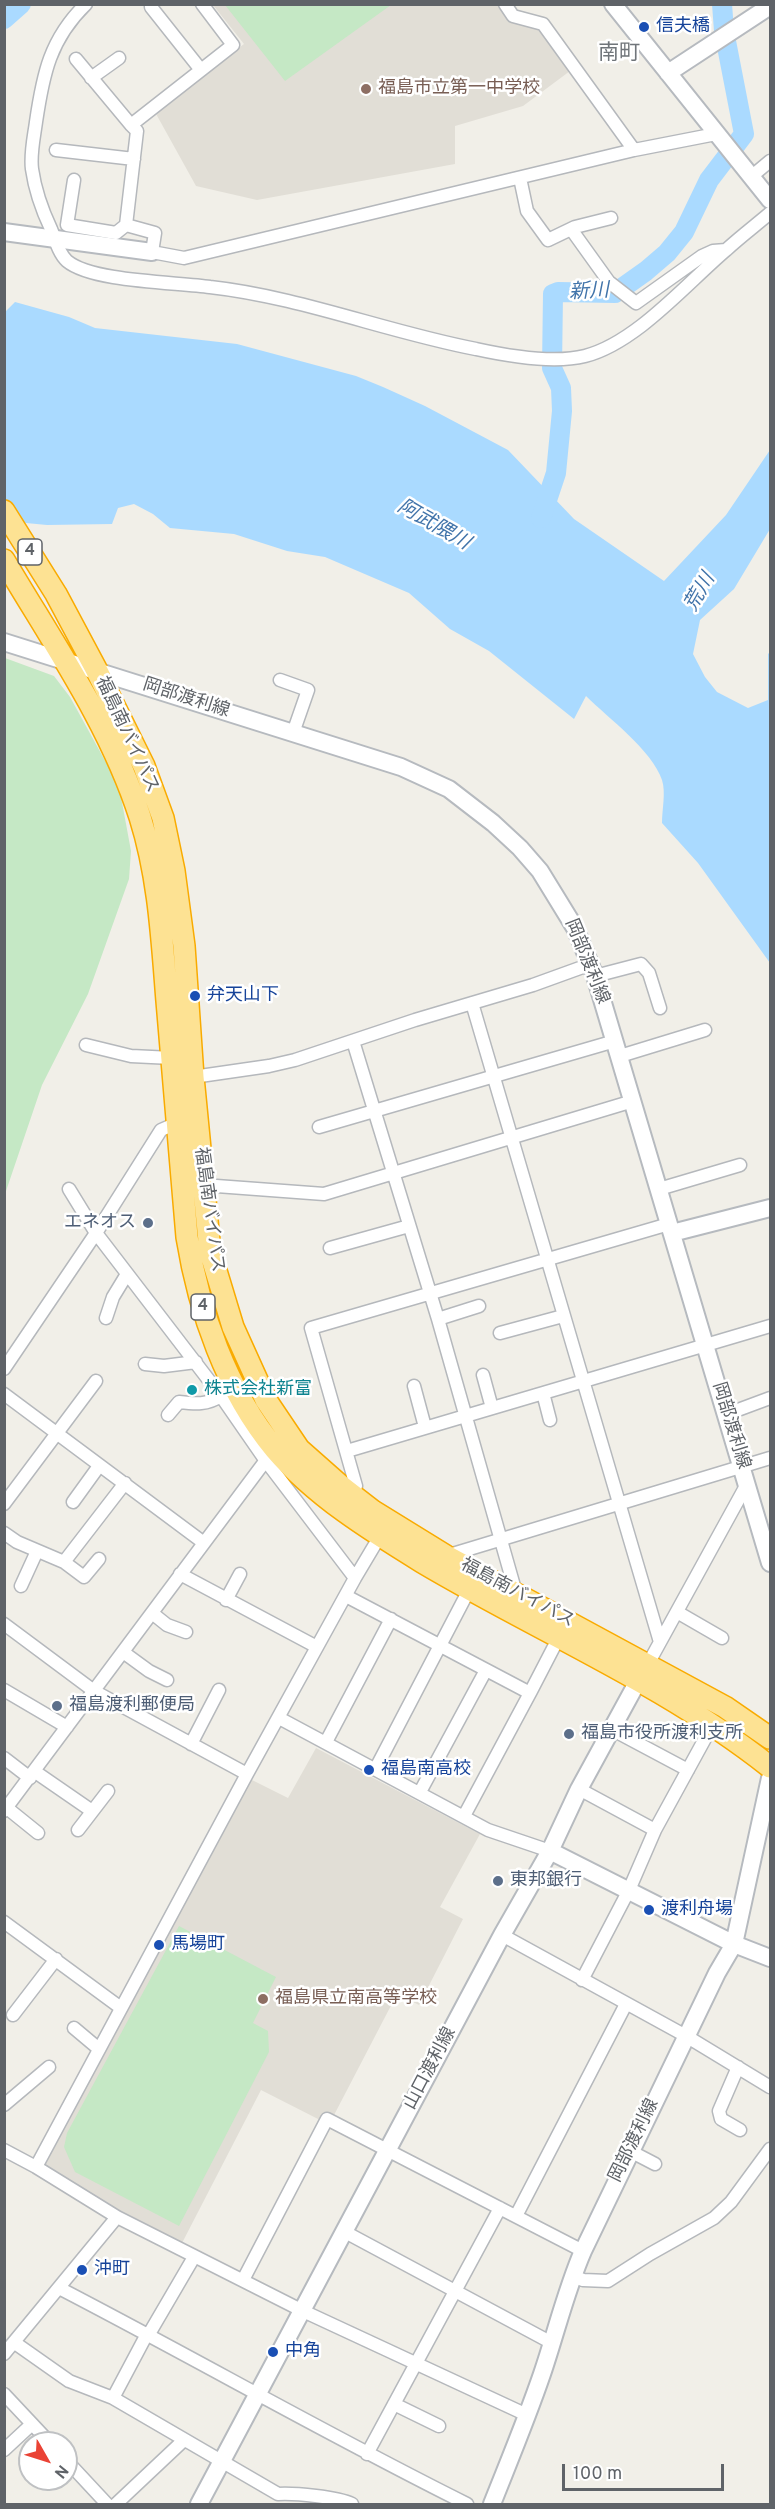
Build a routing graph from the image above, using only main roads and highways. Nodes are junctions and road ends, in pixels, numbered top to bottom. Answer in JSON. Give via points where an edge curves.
{"nodes":[{"id":1,"x":613,"y":4,"type":"edge"},
{"id":2,"x":771,"y":6,"type":"edge"},
{"id":3,"x":668,"y":73,"type":"junction"},
{"id":4,"x":771,"y":200,"type":"edge"},
{"id":5,"x":4,"y":232,"type":"edge"},
{"id":6,"x":152,"y":252,"type":"road end"},
{"id":7,"x":4,"y":511,"type":"edge"},
{"id":8,"x":4,"y":560,"type":"edge"},
{"id":9,"x":4,"y":642,"type":"edge"},
{"id":10,"x":67,"y":662,"type":"junction"},
{"id":11,"x":96,"y":669,"type":"junction"},
{"id":12,"x":771,"y":1208,"type":"edge"},
{"id":13,"x":670,"y":1228,"type":"junction"},
{"id":14,"x":771,"y":1563,"type":"edge"},
{"id":15,"x":643,"y":1673,"type":"junction"},
{"id":16,"x":767,"y":1736,"type":"edge"},
{"id":17,"x":771,"y":1767,"type":"edge"},
{"id":18,"x":771,"y":1778,"type":"edge"},
{"id":19,"x":550,"y":1851,"type":"junction"},
{"id":20,"x":734,"y":1944,"type":"junction"},
{"id":21,"x":771,"y":1958,"type":"edge"},
{"id":22,"x":199,"y":2505,"type":"edge"},
{"id":23,"x":492,"y":2505,"type":"edge"}],
"edges":[{"from":1,"to":3,"type":"main road"},
{"from":2,"to":3,"type":"main road"},
{"from":3,"to":4,"type":"main road"},
{"from":5,"to":6,"type":"main road"},
{"from":7,"to":11,"type":"highway","name":"福島南バイパス","number":"4","via":[[56,594]]},
{"from":8,"to":10,"type":"highway","name":"福島南バイパス","number":"4"},
{"from":9,"to":10,"type":"main road","name":"岡部渡利線"},
{"from":10,"to":11,"type":"main road","name":"岡部渡利線"},
{"from":10,"to":15,"type":"highway","name":"福島南バイパス","number":"4","via":[[126,780],[149,847],[161,921],[187,1237],[202,1304],[231,1378],[270,1454],[380,1536],[469,1590],[559,1637]]},
{"from":11,"to":13,"type":"main road","name":"岡部渡利線","via":[[424,776],[474,808],[520,848],[540,871],[575,928],[593,970]]},
{"from":11,"to":15,"type":"highway","name":"福島南バイパス","number":"4","via":[[144,766],[163,818],[184,946],[210,1251],[221,1292],[266,1400],[299,1449],[352,1495],[408,1534],[516,1593]]},
{"from":12,"to":13,"type":"main road"},
{"from":13,"to":14,"type":"main road","name":"岡部渡利線"},
{"from":15,"to":16,"type":"highway","name":"福島南バイパス","number":"4","via":[[725,1707]]},
{"from":15,"to":17,"type":"highway","name":"福島南バイパス","number":"4"},
{"from":15,"to":19,"type":"main road","name":"山口渡利線","via":[[579,1789]]},
{"from":18,"to":20,"type":"main road","name":"岡部渡利線"},
{"from":19,"to":20,"type":"main road"},
{"from":19,"to":22,"type":"main road","name":"山口渡利線"},
{"from":20,"to":21,"type":"main road"},
{"from":20,"to":23,"type":"main road","name":"岡部渡利線","via":[[572,2276],[527,2415]]}]}
